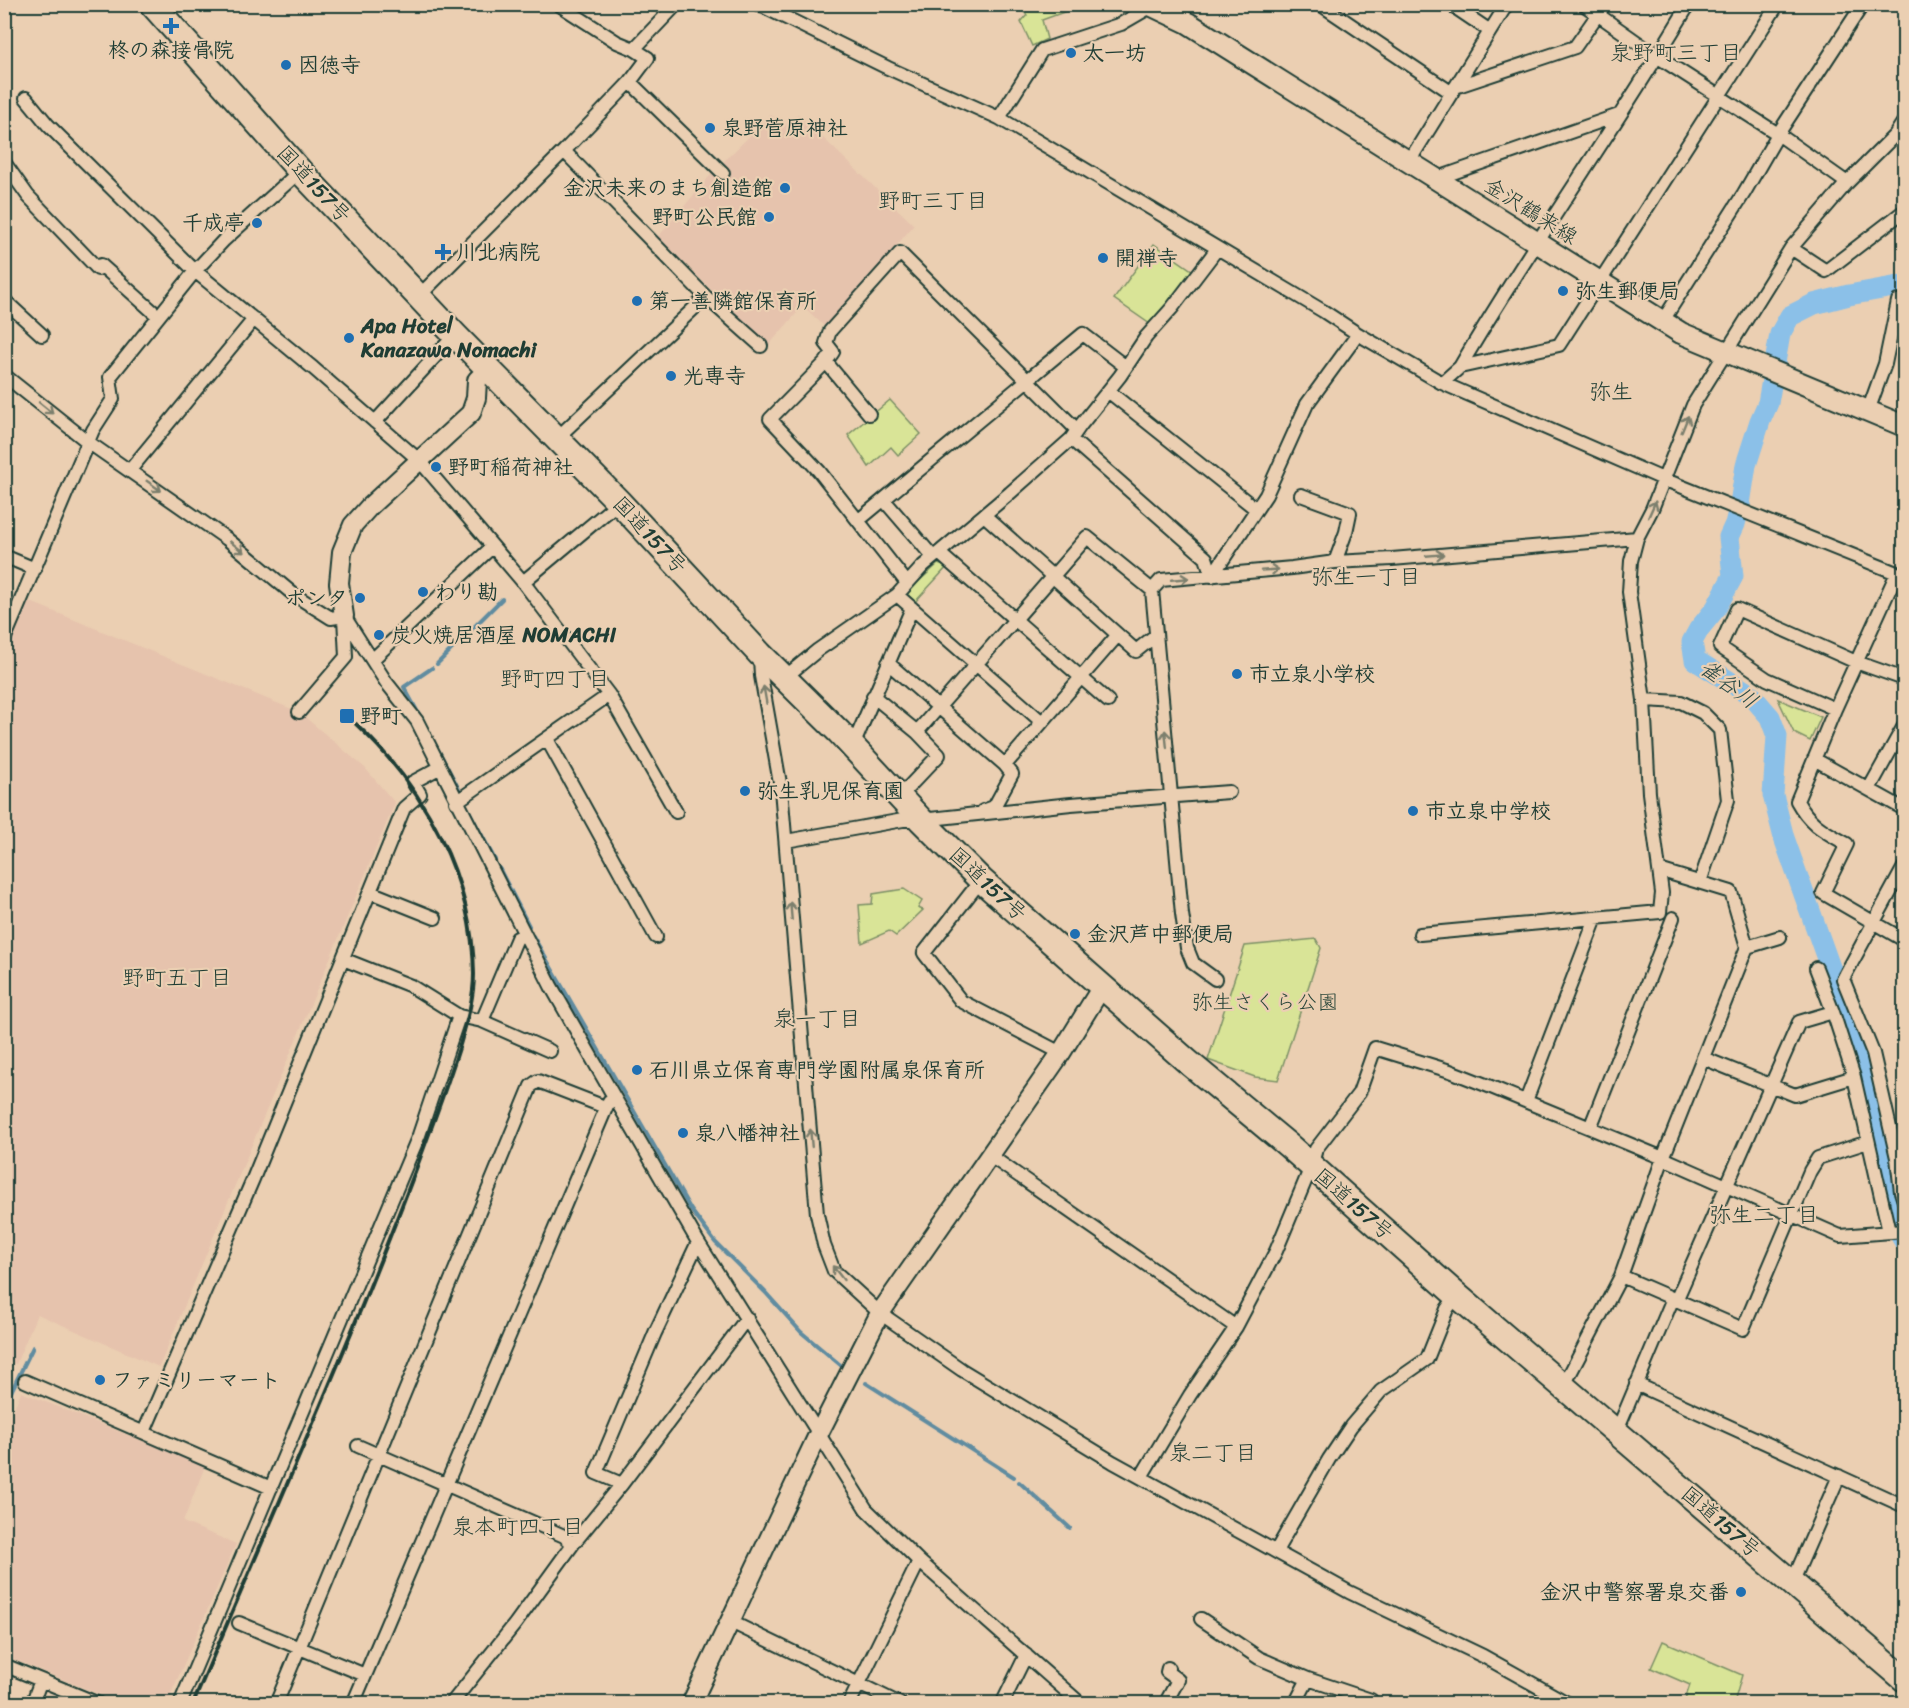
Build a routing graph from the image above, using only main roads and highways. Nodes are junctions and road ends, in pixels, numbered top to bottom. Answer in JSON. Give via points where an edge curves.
{"nodes":[{"id":1,"x":152,"y":4,"type":"edge"},
{"id":2,"x":1151,"y":5,"type":"edge"},
{"id":3,"x":1905,"y":426,"type":"edge"},
{"id":4,"x":1905,"y":1679,"type":"edge"}],
"edges":[{"from":1,"to":4,"type":"highway","name":"国道157号","via":[[300,171],[455,335],[981,880]]},
{"from":2,"to":3,"type":"main road","name":"金沢鶴来線","via":[[1188,23],[1681,333]]}]}
